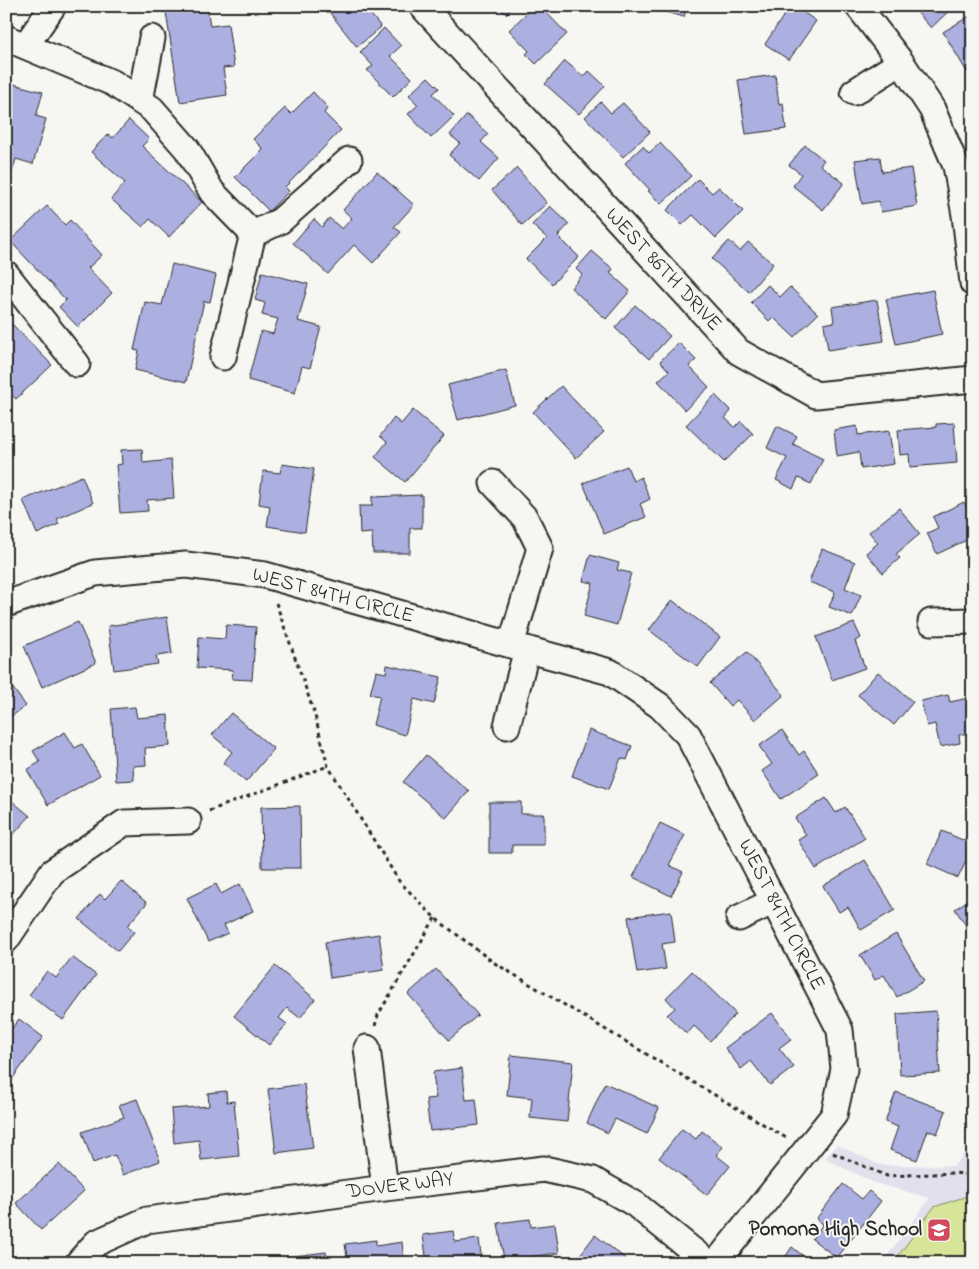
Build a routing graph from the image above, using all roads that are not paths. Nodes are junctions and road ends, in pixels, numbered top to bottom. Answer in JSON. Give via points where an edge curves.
{"nodes":[{"id":1,"x":53,"y":6,"type":"edge"},
{"id":2,"x":422,"y":6,"type":"edge"},
{"id":3,"x":858,"y":6,"type":"edge"},
{"id":4,"x":152,"y":38,"type":"dead end"},
{"id":5,"x":16,"y":41,"type":"edge"},
{"id":6,"x":901,"y":62,"type":"junction"},
{"id":7,"x":854,"y":92,"type":"dead end"},
{"id":8,"x":140,"y":101,"type":"junction"},
{"id":9,"x":349,"y":160,"type":"dead end"},
{"id":10,"x":253,"y":234,"type":"junction"},
{"id":11,"x":6,"y":274,"type":"edge"},
{"id":12,"x":973,"y":283,"type":"edge"},
{"id":13,"x":223,"y":357,"type":"dead end"},
{"id":14,"x":77,"y":364,"type":"dead end"},
{"id":15,"x":973,"y":378,"type":"edge"},
{"id":16,"x":493,"y":483,"type":"dead end"},
{"id":17,"x":6,"y":604,"type":"edge"},
{"id":18,"x":973,"y":621,"type":"edge"},
{"id":19,"x":931,"y":622,"type":"dead end"},
{"id":20,"x":519,"y":647,"type":"junction"},
{"id":21,"x":508,"y":726,"type":"dead end"},
{"id":22,"x":188,"y":822,"type":"road end"},
{"id":23,"x":774,"y":901,"type":"junction"},
{"id":24,"x":739,"y":918,"type":"dead end"},
{"id":25,"x":6,"y":940,"type":"edge"},
{"id":26,"x":367,"y":1048,"type":"road end"},
{"id":27,"x":385,"y":1188,"type":"junction"},
{"id":28,"x":78,"y":1263,"type":"edge"},
{"id":29,"x":708,"y":1263,"type":"edge"},
{"id":30,"x":716,"y":1263,"type":"edge"}],
"edges":[{"from":1,"to":5,"type":"street"},
{"from":2,"to":15,"type":"street","name":"WEST 86TH DRIVE","via":[[739,352],[816,395]]},
{"from":3,"to":6,"type":"street"},
{"from":4,"to":8,"type":"street"},
{"from":5,"to":8,"type":"street","via":[[113,83]]},
{"from":6,"to":7,"type":"street"},
{"from":6,"to":12,"type":"street","via":[[932,109],[956,166]]},
{"from":8,"to":10,"type":"street","via":[[152,109],[187,149],[212,192]]},
{"from":9,"to":10,"type":"street","via":[[280,221]]},
{"from":10,"to":13,"type":"street"},
{"from":11,"to":14,"type":"street"},
{"from":16,"to":20,"type":"street","via":[[525,518],[540,548]]},
{"from":17,"to":20,"type":"street","name":"WEST 84TH CIRCLE","via":[[95,574],[186,565],[265,575]]},
{"from":18,"to":19,"type":"street"},
{"from":20,"to":21,"type":"street"},
{"from":20,"to":23,"type":"street","name":"WEST 84TH CIRCLE","via":[[610,672],[660,706],[688,736]]},
{"from":22,"to":25,"type":"street","via":[[124,823],[52,872]]},
{"from":23,"to":24,"type":"street"},
{"from":23,"to":30,"type":"street","name":"WEST 84TH CIRCLE","via":[[840,1030],[844,1069],[834,1115]]},
{"from":26,"to":27,"type":"street"},
{"from":27,"to":28,"type":"street","name":"DOVER WAY","via":[[146,1220],[96,1243]]},
{"from":27,"to":29,"type":"street","name":"DOVER WAY","via":[[544,1169],[593,1180],[635,1204]]}]}
